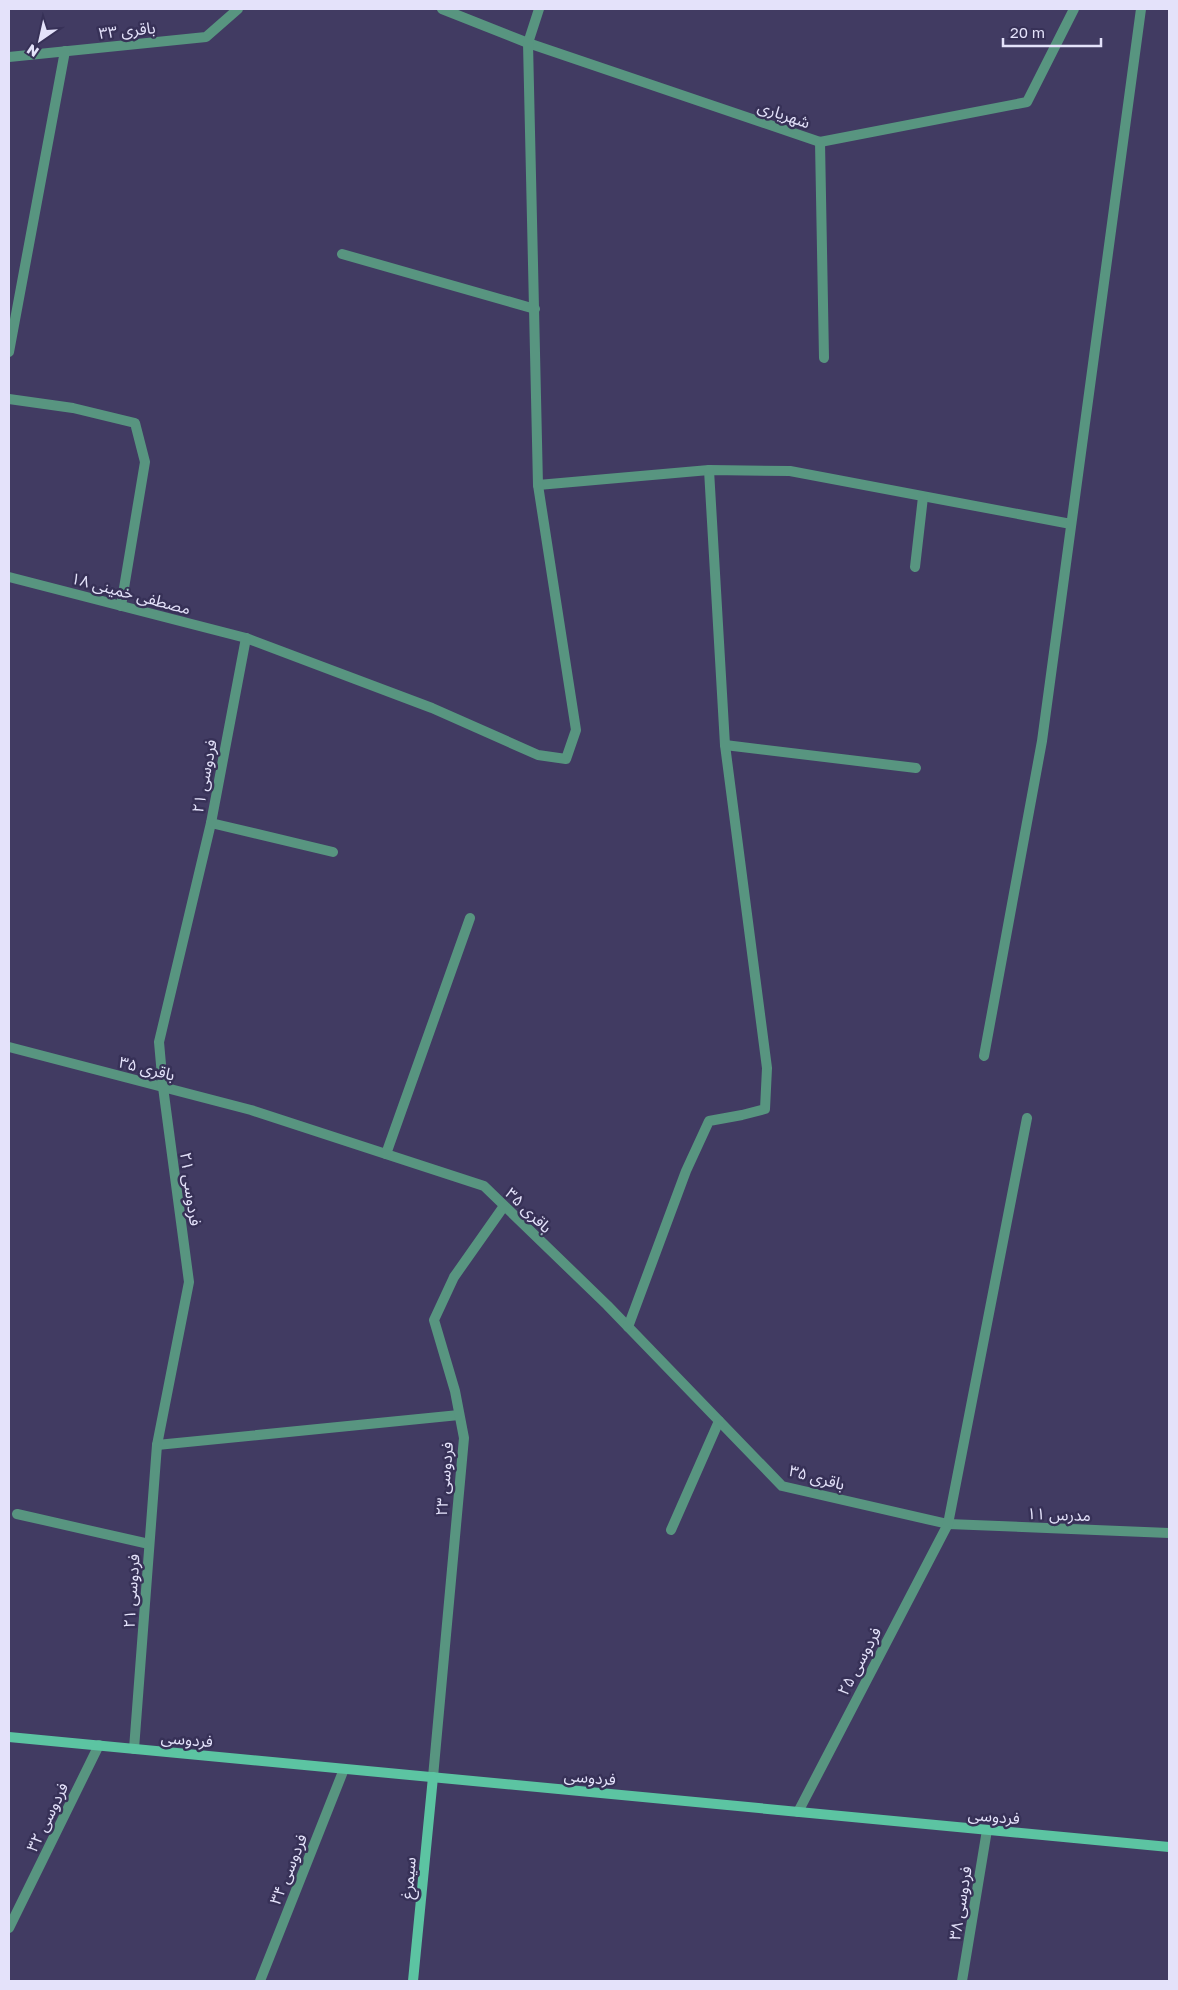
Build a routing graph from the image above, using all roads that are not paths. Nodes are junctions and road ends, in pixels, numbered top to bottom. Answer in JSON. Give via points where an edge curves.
{"nodes":[{"id":1,"x":238,"y":9,"type":"edge"},
{"id":2,"x":442,"y":9,"type":"edge"},
{"id":3,"x":540,"y":9,"type":"edge"},
{"id":4,"x":1074,"y":9,"type":"edge"},
{"id":5,"x":1141,"y":9,"type":"edge"},
{"id":6,"x":528,"y":43,"type":"junction"},
{"id":7,"x":65,"y":51,"type":"junction"},
{"id":8,"x":9,"y":58,"type":"edge"},
{"id":9,"x":820,"y":142,"type":"junction"},
{"id":10,"x":342,"y":254,"type":"dead end"},
{"id":11,"x":535,"y":309,"type":"junction"},
{"id":12,"x":9,"y":352,"type":"edge"},
{"id":13,"x":824,"y":358,"type":"dead end"},
{"id":14,"x":9,"y":399,"type":"edge"},
{"id":15,"x":709,"y":470,"type":"junction"},
{"id":16,"x":538,"y":484,"type":"junction"},
{"id":17,"x":923,"y":497,"type":"junction"},
{"id":18,"x":1071,"y":524,"type":"junction"},
{"id":19,"x":914,"y":568,"type":"dead end"},
{"id":20,"x":9,"y":577,"type":"edge"},
{"id":21,"x":121,"y":606,"type":"junction"},
{"id":22,"x":246,"y":638,"type":"junction"},
{"id":23,"x":725,"y":745,"type":"junction"},
{"id":24,"x":916,"y":768,"type":"dead end"},
{"id":25,"x":211,"y":824,"type":"junction"},
{"id":26,"x":333,"y":852,"type":"dead end"},
{"id":27,"x":470,"y":918,"type":"dead end"},
{"id":28,"x":9,"y":1047,"type":"edge"},
{"id":29,"x":984,"y":1056,"type":"dead end"},
{"id":30,"x":163,"y":1087,"type":"junction"},
{"id":31,"x":1027,"y":1118,"type":"dead end"},
{"id":32,"x":386,"y":1154,"type":"junction"},
{"id":33,"x":504,"y":1206,"type":"junction"},
{"id":34,"x":628,"y":1328,"type":"junction"},
{"id":35,"x":460,"y":1415,"type":"junction"},
{"id":36,"x":719,"y":1421,"type":"junction"},
{"id":37,"x":157,"y":1445,"type":"junction"},
{"id":38,"x":17,"y":1514,"type":"dead end"},
{"id":39,"x":948,"y":1524,"type":"junction"},
{"id":40,"x":671,"y":1530,"type":"dead end"},
{"id":41,"x":1169,"y":1534,"type":"edge"},
{"id":42,"x":149,"y":1544,"type":"junction"},
{"id":43,"x":9,"y":1737,"type":"edge"},
{"id":44,"x":99,"y":1745,"type":"junction"},
{"id":45,"x":134,"y":1749,"type":"junction"},
{"id":46,"x":344,"y":1769,"type":"junction"},
{"id":47,"x":433,"y":1777,"type":"junction"},
{"id":48,"x":798,"y":1812,"type":"junction"},
{"id":49,"x":987,"y":1830,"type":"junction"},
{"id":50,"x":1169,"y":1847,"type":"edge"},
{"id":51,"x":9,"y":1928,"type":"edge"},
{"id":52,"x":260,"y":1981,"type":"edge"},
{"id":53,"x":413,"y":1981,"type":"edge"},
{"id":54,"x":962,"y":1981,"type":"edge"}],
"edges":[{"from":1,"to":7,"type":"street","name":"باقری ۳۳","via":[[206,37]]},
{"from":2,"to":6,"type":"street","name":"شهریاری"},
{"from":3,"to":6,"type":"street"},
{"from":4,"to":9,"type":"street","name":"شهریاری","via":[[1026,102]]},
{"from":5,"to":18,"type":"street"},
{"from":6,"to":9,"type":"street","name":"شهریاری"},
{"from":6,"to":11,"type":"street"},
{"from":7,"to":8,"type":"street","name":"باقری ۳۳"},
{"from":7,"to":12,"type":"street"},
{"from":9,"to":13,"type":"street"},
{"from":10,"to":11,"type":"street"},
{"from":11,"to":16,"type":"street"},
{"from":14,"to":21,"type":"street","via":[[74,408],[135,423],[145,462]]},
{"from":15,"to":16,"type":"street"},
{"from":15,"to":17,"type":"street","via":[[790,471]]},
{"from":15,"to":23,"type":"street"},
{"from":16,"to":22,"type":"street","name":"مصطفی خمینی ۱۸","via":[[576,730],[566,759],[538,755],[432,708]]},
{"from":17,"to":18,"type":"street"},
{"from":17,"to":19,"type":"street"},
{"from":18,"to":29,"type":"street","via":[[1042,741]]},
{"from":20,"to":21,"type":"street","name":"مصطفی خمینی ۱۸"},
{"from":21,"to":22,"type":"street","name":"مصطفی خمینی ۱۸"},
{"from":22,"to":25,"type":"street","name":"فردوسی ۲۱"},
{"from":23,"to":24,"type":"street"},
{"from":23,"to":34,"type":"street","via":[[767,1068],[765,1109],[708,1121]]},
{"from":25,"to":26,"type":"street"},
{"from":25,"to":30,"type":"street","name":"فردوسی ۲۱","via":[[159,1042]]},
{"from":27,"to":32,"type":"street"},
{"from":28,"to":30,"type":"street","name":"باقری ۳۵"},
{"from":30,"to":32,"type":"street","name":"باقری ۳۵","via":[[251,1110]]},
{"from":30,"to":37,"type":"street","name":"فردوسی ۲۱","via":[[189,1282]]},
{"from":31,"to":39,"type":"street","name":"فردوسی ۲۵"},
{"from":32,"to":33,"type":"street","name":"باقری ۳۵","via":[[484,1186]]},
{"from":33,"to":34,"type":"street","name":"باقری ۳۵"},
{"from":33,"to":35,"type":"street","name":"فردوسی ۲۳","via":[[454,1277],[434,1320]]},
{"from":34,"to":36,"type":"street","name":"باقری ۳۵"},
{"from":35,"to":37,"type":"street"},
{"from":35,"to":47,"type":"street","name":"فردوسی ۲۳","via":[[464,1438]]},
{"from":36,"to":39,"type":"street","name":"باقری ۳۵","via":[[782,1486]]},
{"from":36,"to":40,"type":"street"},
{"from":37,"to":42,"type":"street","name":"فردوسی ۲۱"},
{"from":38,"to":42,"type":"street"},
{"from":39,"to":41,"type":"street","name":"مدرس ۱۱"},
{"from":39,"to":48,"type":"street","name":"فردوسی ۲۵"},
{"from":42,"to":45,"type":"street","name":"فردوسی ۲۱"},
{"from":43,"to":44,"type":"main road","name":"فردوسی"},
{"from":44,"to":45,"type":"main road","name":"فردوسی"},
{"from":44,"to":51,"type":"street","name":"فردوسی ۳۲"},
{"from":45,"to":46,"type":"main road","name":"فردوسی"},
{"from":46,"to":47,"type":"main road","name":"فردوسی"},
{"from":46,"to":52,"type":"street","name":"فردوسی ۳۴"},
{"from":47,"to":48,"type":"main road","name":"فردوسی"},
{"from":47,"to":53,"type":"main road","name":"سیمرغ"},
{"from":48,"to":49,"type":"main road","name":"فردوسی"},
{"from":49,"to":50,"type":"main road","name":"فردوسی"},
{"from":49,"to":54,"type":"street","name":"فردوسی ۳۸"}]}
